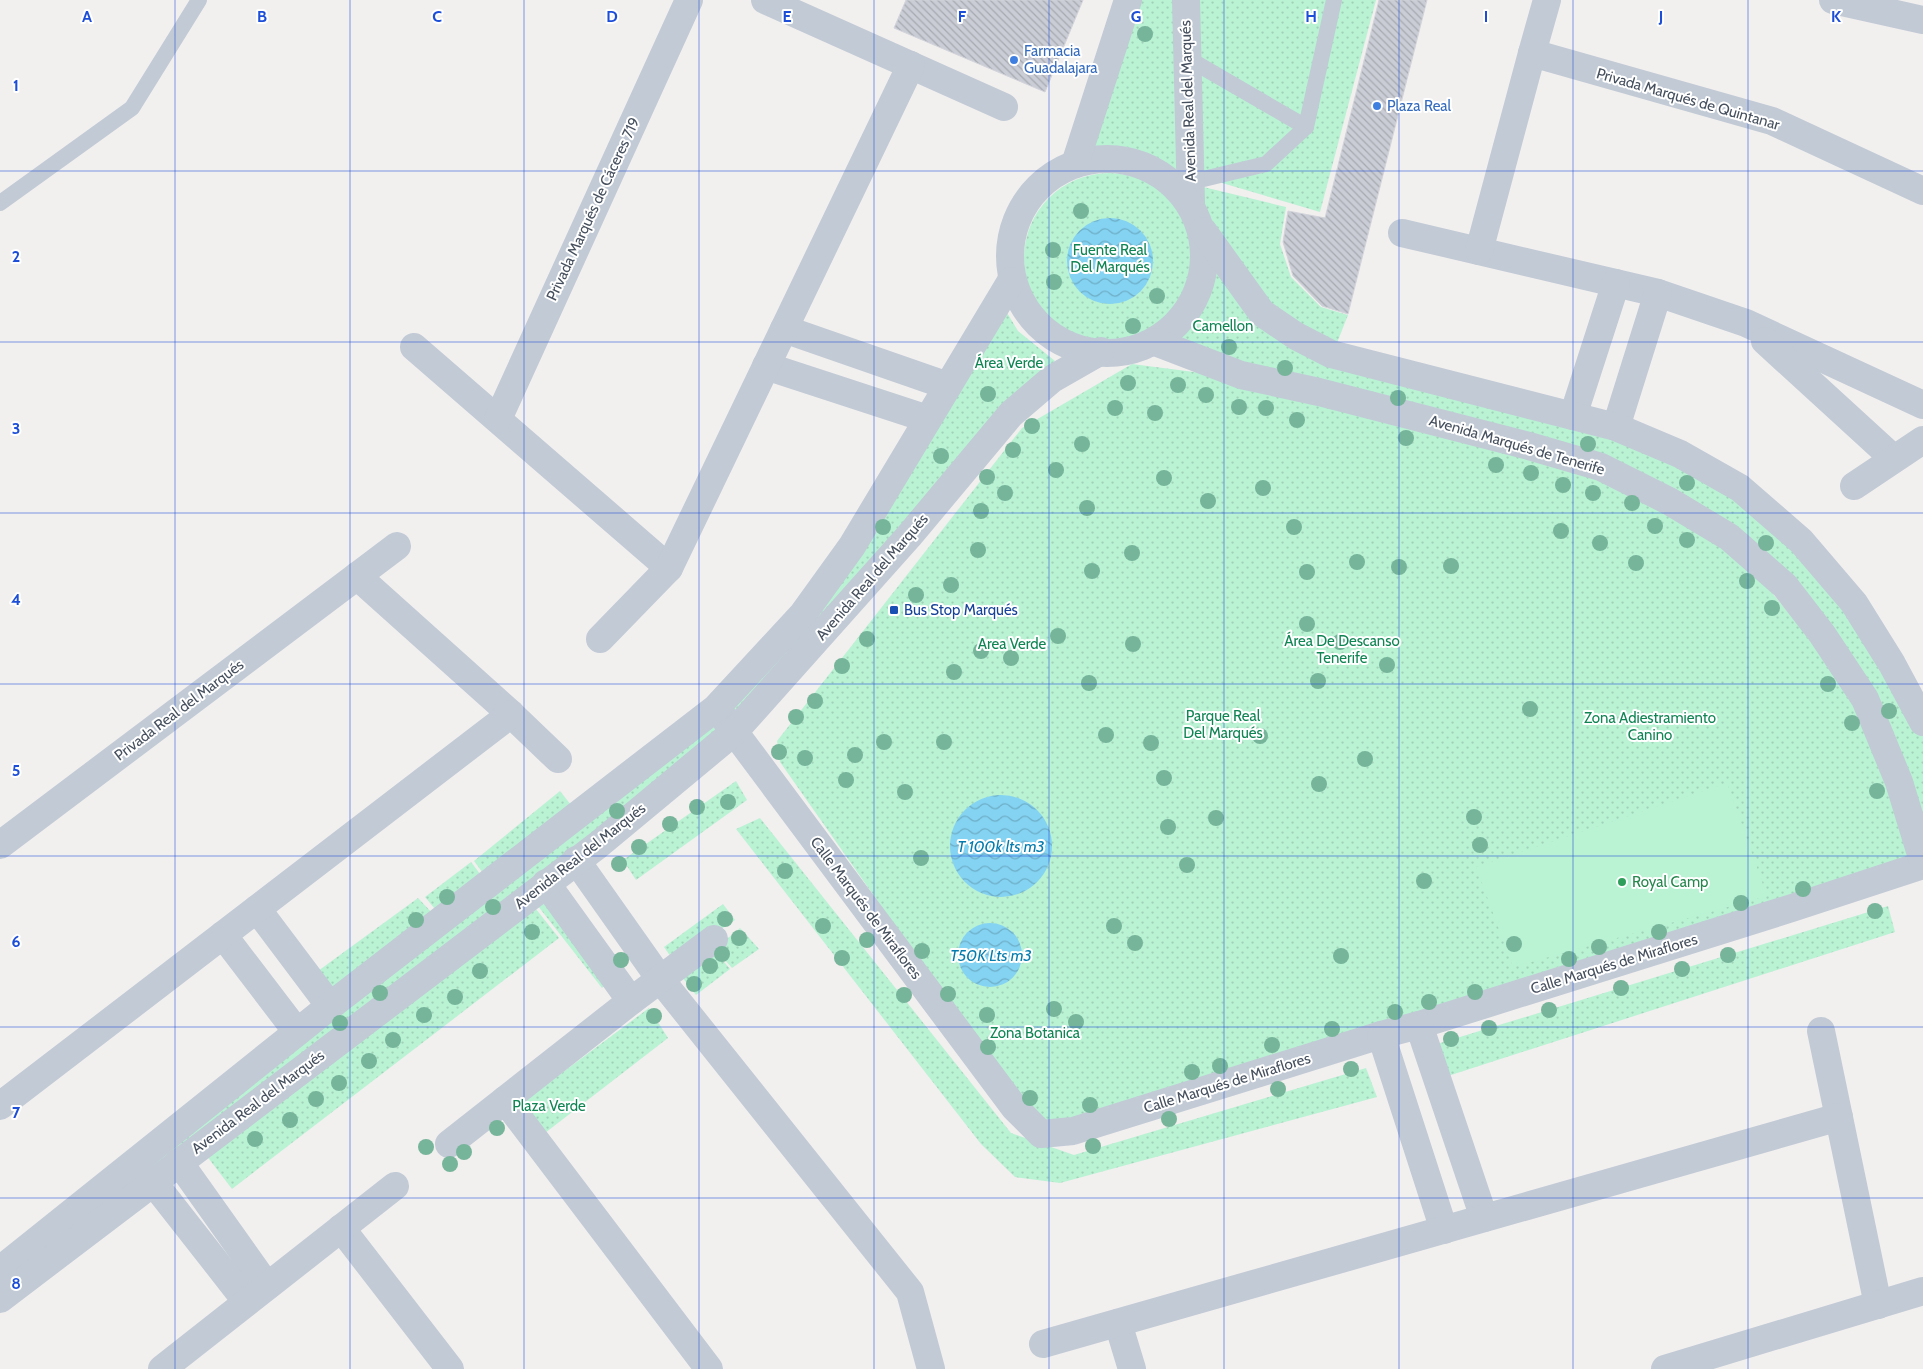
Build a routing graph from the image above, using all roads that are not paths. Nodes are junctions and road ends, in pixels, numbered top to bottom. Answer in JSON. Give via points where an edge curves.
{"nodes":[{"id":1,"x":199,"y":0,"type":"edge"},
{"id":2,"x":688,"y":0,"type":"edge"},
{"id":3,"x":765,"y":0,"type":"edge"},
{"id":4,"x":1128,"y":0,"type":"edge"},
{"id":5,"x":1186,"y":0,"type":"edge"},
{"id":6,"x":1334,"y":0,"type":"edge"},
{"id":7,"x":1548,"y":0,"type":"edge"},
{"id":8,"x":1833,"y":0,"type":"edge"},
{"id":9,"x":1923,"y":20,"type":"edge"},
{"id":10,"x":1532,"y":54,"type":"junction"},
{"id":11,"x":1187,"y":58,"type":"junction"},
{"id":12,"x":911,"y":65,"type":"junction"},
{"id":13,"x":1004,"y":107,"type":"dead end"},
{"id":14,"x":1306,"y":127,"type":"junction"},
{"id":15,"x":1075,"y":164,"type":"junction"},
{"id":16,"x":1923,"y":191,"type":"edge"},
{"id":17,"x":1191,"y":192,"type":"junction"},
{"id":18,"x":0,"y":203,"type":"edge"},
{"id":19,"x":1203,"y":231,"type":"junction"},
{"id":20,"x":1402,"y":233,"type":"dead end"},
{"id":21,"x":1479,"y":251,"type":"junction"},
{"id":22,"x":1011,"y":281,"type":"junction"},
{"id":23,"x":1616,"y":283,"type":"junction"},
{"id":24,"x":1658,"y":293,"type":"junction"},
{"id":25,"x":1746,"y":323,"type":"junction"},
{"id":26,"x":784,"y":330,"type":"junction"},
{"id":27,"x":1155,"y":342,"type":"junction"},
{"id":28,"x":414,"y":347,"type":"dead end"},
{"id":29,"x":1101,"y":351,"type":"junction"},
{"id":30,"x":766,"y":366,"type":"junction"},
{"id":31,"x":948,"y":386,"type":"junction"},
{"id":32,"x":1923,"y":405,"type":"edge"},
{"id":33,"x":1573,"y":416,"type":"junction"},
{"id":34,"x":498,"y":419,"type":"junction"},
{"id":35,"x":928,"y":419,"type":"junction"},
{"id":36,"x":1616,"y":427,"type":"junction"},
{"id":37,"x":1923,"y":440,"type":"edge"},
{"id":38,"x":1893,"y":458,"type":"junction"},
{"id":39,"x":1854,"y":486,"type":"dead end"},
{"id":40,"x":397,"y":546,"type":"dead end"},
{"id":41,"x":669,"y":568,"type":"junction"},
{"id":42,"x":357,"y":576,"type":"junction"},
{"id":43,"x":600,"y":639,"type":"dead end"},
{"id":44,"x":716,"y":708,"type":"junction"},
{"id":45,"x":511,"y":714,"type":"junction"},
{"id":46,"x":1923,"y":722,"type":"edge"},
{"id":47,"x":734,"y":732,"type":"junction"},
{"id":48,"x":558,"y":759,"type":"dead end"},
{"id":49,"x":0,"y":845,"type":"edge"},
{"id":50,"x":576,"y":860,"type":"junction"},
{"id":51,"x":1923,"y":861,"type":"edge"},
{"id":52,"x":1923,"y":866,"type":"edge"},
{"id":53,"x":546,"y":883,"type":"junction"},
{"id":54,"x":257,"y":908,"type":"junction"},
{"id":55,"x":223,"y":935,"type":"junction"},
{"id":56,"x":714,"y":939,"type":"dead end"},
{"id":57,"x":660,"y":979,"type":"junction"},
{"id":58,"x":631,"y":1001,"type":"junction"},
{"id":59,"x":330,"y":1006,"type":"junction"},
{"id":60,"x":1419,"y":1025,"type":"junction"},
{"id":61,"x":1821,"y":1031,"type":"dead end"},
{"id":62,"x":297,"y":1032,"type":"junction"},
{"id":63,"x":1381,"y":1035,"type":"junction"},
{"id":64,"x":3,"y":1099,"type":"edge"},
{"id":65,"x":505,"y":1100,"type":"junction"},
{"id":66,"x":1840,"y":1117,"type":"junction"},
{"id":67,"x":449,"y":1144,"type":"dead end"},
{"id":68,"x":179,"y":1162,"type":"junction"},
{"id":69,"x":153,"y":1182,"type":"junction"},
{"id":70,"x":395,"y":1186,"type":"dead end"},
{"id":71,"x":1484,"y":1218,"type":"junction"},
{"id":72,"x":342,"y":1228,"type":"junction"},
{"id":73,"x":1444,"y":1230,"type":"junction"},
{"id":74,"x":0,"y":1270,"type":"edge"},
{"id":75,"x":1923,"y":1291,"type":"edge"},
{"id":76,"x":257,"y":1294,"type":"junction"},
{"id":77,"x":0,"y":1299,"type":"edge"},
{"id":78,"x":1878,"y":1305,"type":"junction"},
{"id":79,"x":1118,"y":1322,"type":"junction"},
{"id":80,"x":1043,"y":1344,"type":"dead end"},
{"id":81,"x":176,"y":1365,"type":"edge"},
{"id":82,"x":450,"y":1369,"type":"edge"},
{"id":83,"x":709,"y":1369,"type":"edge"},
{"id":84,"x":932,"y":1369,"type":"edge"},
{"id":85,"x":1132,"y":1369,"type":"edge"},
{"id":86,"x":1664,"y":1369,"type":"edge"}],
"edges":[{"from":1,"to":18,"type":"lane","via":[[132,108]]},
{"from":2,"to":34,"type":"street","name":"Privada Marqués de Cáceres 719"},
{"from":3,"to":12,"type":"street"},
{"from":4,"to":15,"type":"street"},
{"from":5,"to":11,"type":"street","name":"Avenida Real del Marqués"},
{"from":6,"to":14,"type":"lane"},
{"from":7,"to":10,"type":"street"},
{"from":8,"to":9,"type":"street"},
{"from":10,"to":16,"type":"street","name":"Privada Marqués de Quintanar","via":[[1772,121]]},
{"from":10,"to":21,"type":"street"},
{"from":11,"to":14,"type":"lane"},
{"from":11,"to":17,"type":"street","name":"Avenida Real del Marqués"},
{"from":12,"to":13,"type":"street"},
{"from":12,"to":26,"type":"street"},
{"from":14,"to":17,"type":"lane","via":[[1266,164]]},
{"from":15,"to":17,"type":"street","via":[[1107,158],[1139,163]]},
{"from":15,"to":22,"type":"street","via":[[1034,190],[1011,232]]},
{"from":17,"to":19,"type":"street"},
{"from":19,"to":27,"type":"street","via":[[1204,274],[1187,314]]},
{"from":19,"to":33,"type":"street","via":[[1262,312],[1296,336],[1331,354]]},
{"from":20,"to":21,"type":"street"},
{"from":21,"to":23,"type":"street"},
{"from":22,"to":29,"type":"street","via":[[1022,306],[1038,326],[1064,345]]},
{"from":22,"to":31,"type":"street","name":"Avenida Real del Marqués"},
{"from":23,"to":24,"type":"street"},
{"from":23,"to":33,"type":"street"},
{"from":24,"to":25,"type":"street"},
{"from":24,"to":36,"type":"street"},
{"from":25,"to":32,"type":"street"},
{"from":25,"to":38,"type":"street"},
{"from":26,"to":30,"type":"street"},
{"from":26,"to":31,"type":"street"},
{"from":27,"to":29,"type":"street"},
{"from":27,"to":51,"type":"street","name":"Avenida Marqués de Tenerife","via":[[1241,375],[1329,394],[1601,466],[1670,501],[1729,537],[1785,586],[1822,634],[1864,699],[1899,782]]},
{"from":28,"to":34,"type":"street"},
{"from":29,"to":47,"type":"street","name":"Avenida Real del Marqués","via":[[1052,379],[1011,414],[910,536]]},
{"from":30,"to":35,"type":"street"},
{"from":30,"to":41,"type":"street"},
{"from":31,"to":35,"type":"street","name":"Avenida Real del Marqués"},
{"from":33,"to":36,"type":"street"},
{"from":34,"to":41,"type":"street"},
{"from":35,"to":44,"type":"street","name":"Avenida Real del Marqués","via":[[852,546],[803,614]]},
{"from":36,"to":46,"type":"street","via":[[1680,454],[1740,488],[1801,541],[1854,603]]},
{"from":37,"to":38,"type":"street"},
{"from":38,"to":39,"type":"street"},
{"from":40,"to":42,"type":"street","name":"Privada Real del Marqués"},
{"from":41,"to":43,"type":"street"},
{"from":42,"to":45,"type":"street"},
{"from":42,"to":49,"type":"street","name":"Privada Real del Marqués"},
{"from":44,"to":47,"type":"street","name":"Calle Marqués de Miraflores"},
{"from":44,"to":59,"type":"street","name":"Avenida Real del Marqués"},
{"from":45,"to":48,"type":"street"},
{"from":45,"to":54,"type":"street"},
{"from":47,"to":50,"type":"street","name":"Avenida Real del Marqués"},
{"from":47,"to":63,"type":"street","name":"Calle Marqués de Miraflores","via":[[1014,1107],[1041,1134],[1074,1131]]},
{"from":50,"to":53,"type":"street","name":"Avenida Real del Marqués"},
{"from":50,"to":57,"type":"street"},
{"from":52,"to":60,"type":"street","name":"Calle Marqués de Miraflores"},
{"from":53,"to":58,"type":"street"},
{"from":53,"to":68,"type":"street","name":"Avenida Real del Marqués"},
{"from":54,"to":55,"type":"street"},
{"from":54,"to":59,"type":"street"},
{"from":55,"to":62,"type":"street"},
{"from":55,"to":64,"type":"street"},
{"from":56,"to":57,"type":"street"},
{"from":57,"to":58,"type":"street"},
{"from":57,"to":84,"type":"street","via":[[910,1292]]},
{"from":58,"to":65,"type":"street"},
{"from":59,"to":62,"type":"street","name":"Avenida Real del Marqués"},
{"from":60,"to":63,"type":"street","name":"Calle Marqués de Miraflores"},
{"from":60,"to":71,"type":"street"},
{"from":61,"to":66,"type":"street"},
{"from":62,"to":74,"type":"street","name":"Avenida Real del Marqués"},
{"from":63,"to":73,"type":"street"},
{"from":65,"to":67,"type":"street"},
{"from":65,"to":83,"type":"street"},
{"from":66,"to":71,"type":"street"},
{"from":66,"to":78,"type":"street"},
{"from":68,"to":69,"type":"street","name":"Avenida Real del Marqués"},
{"from":68,"to":76,"type":"street"},
{"from":69,"to":76,"type":"street"},
{"from":69,"to":77,"type":"street","name":"Avenida Real del Marqués"},
{"from":70,"to":72,"type":"street"},
{"from":71,"to":73,"type":"street"},
{"from":72,"to":76,"type":"street"},
{"from":72,"to":82,"type":"street"},
{"from":73,"to":79,"type":"street"},
{"from":75,"to":78,"type":"street"},
{"from":76,"to":81,"type":"street"},
{"from":78,"to":86,"type":"street"},
{"from":79,"to":80,"type":"street"},
{"from":79,"to":85,"type":"street"}]}
